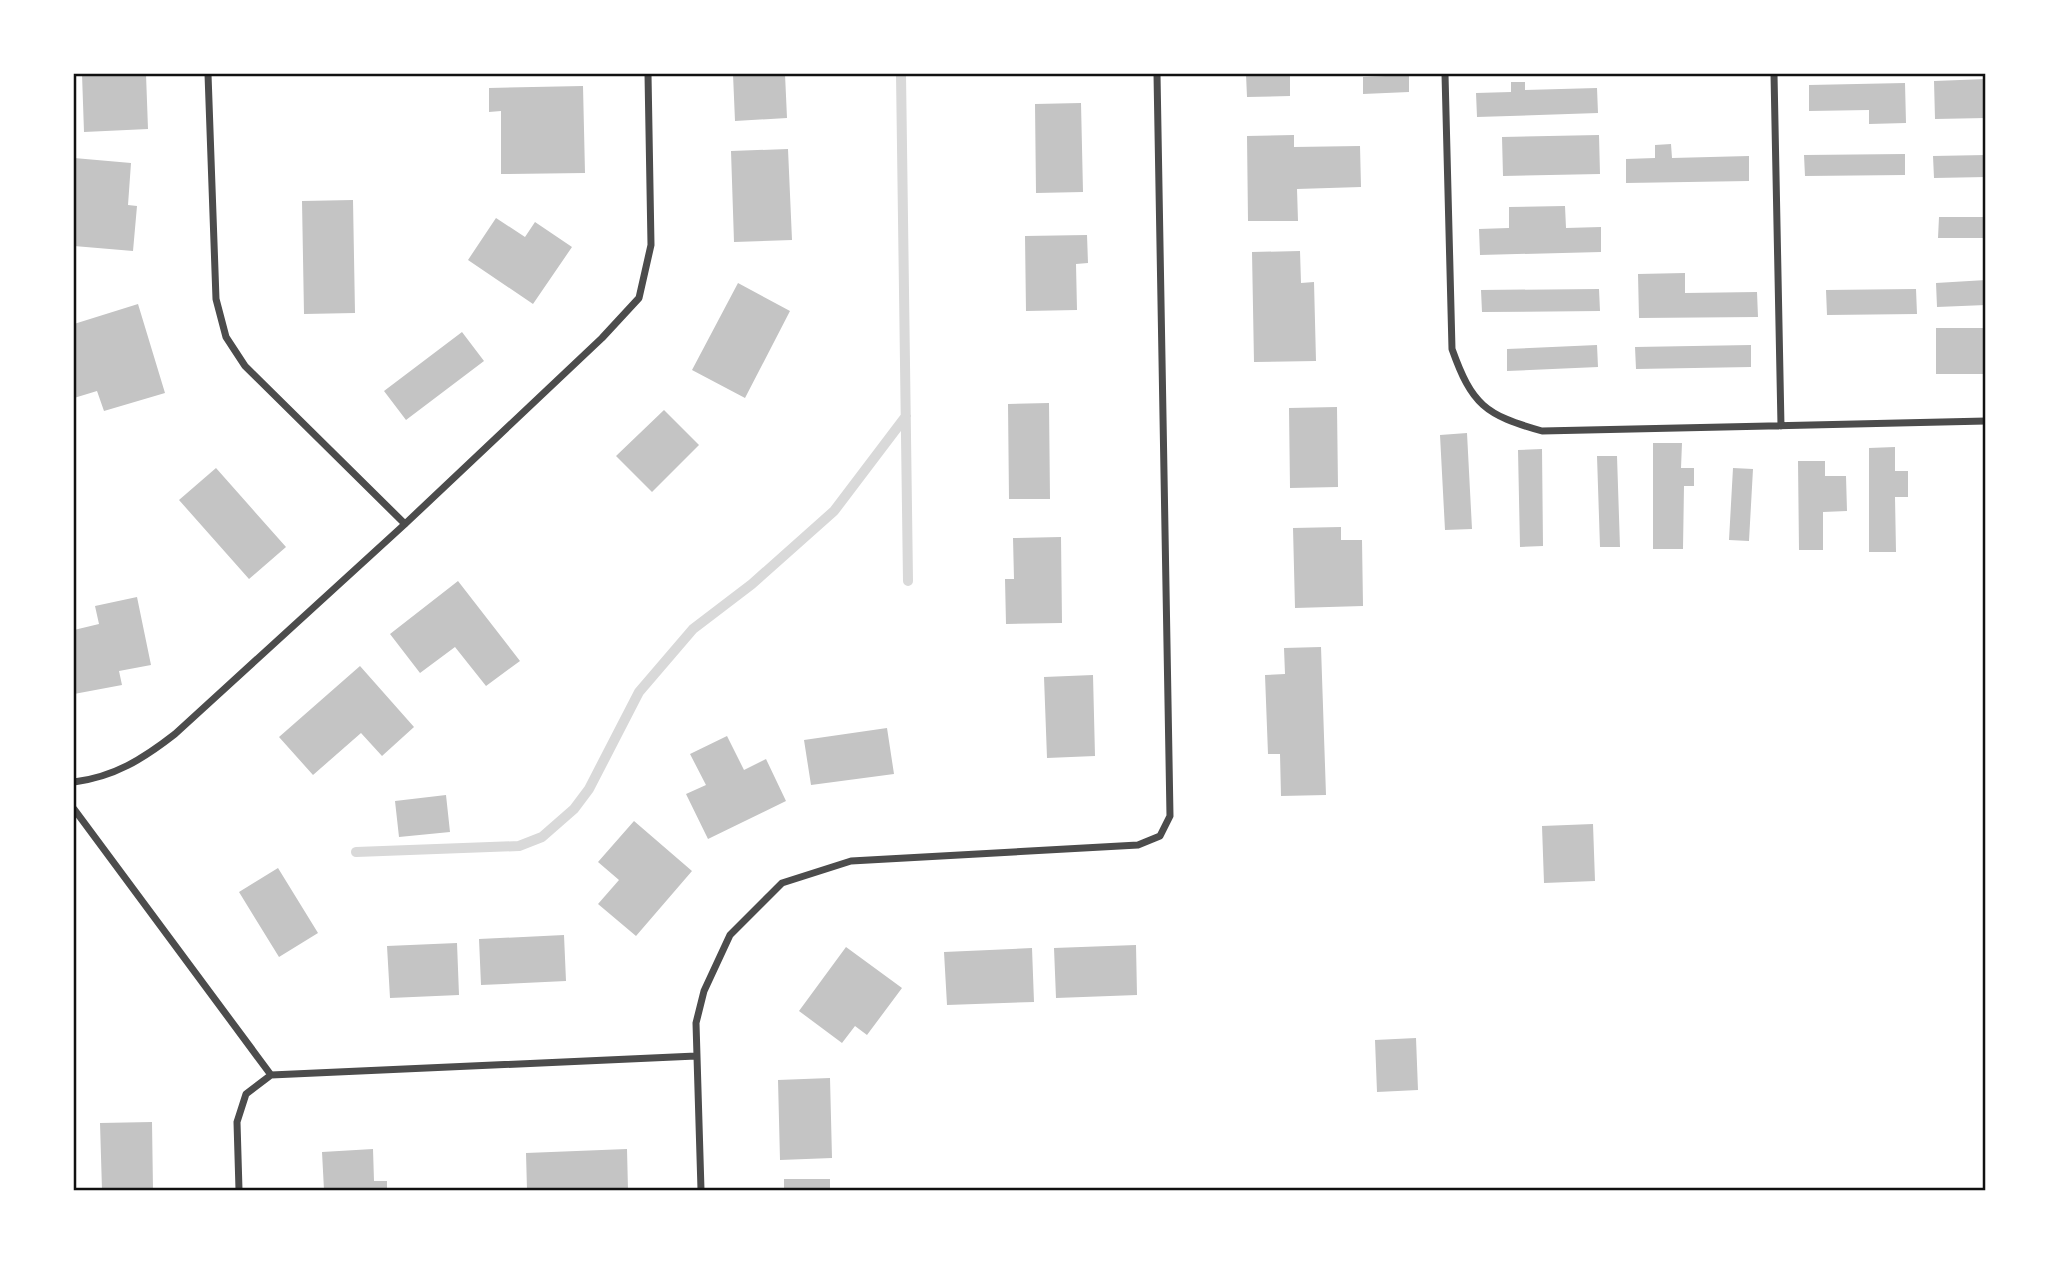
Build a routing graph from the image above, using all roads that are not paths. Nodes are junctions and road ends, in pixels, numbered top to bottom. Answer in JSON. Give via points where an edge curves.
{"nodes":[{"id":1,"x":208,"y":74,"type":"edge"},
{"id":2,"x":648,"y":74,"type":"edge"},
{"id":3,"x":1157,"y":74,"type":"edge"},
{"id":4,"x":1445,"y":74,"type":"edge"},
{"id":5,"x":1774,"y":74,"type":"edge"},
{"id":6,"x":1986,"y":421,"type":"edge"},
{"id":7,"x":1781,"y":426,"type":"junction"},
{"id":8,"x":405,"y":524,"type":"junction"},
{"id":9,"x":74,"y":782,"type":"edge"},
{"id":10,"x":74,"y":809,"type":"edge"},
{"id":11,"x":696,"y":1056,"type":"junction"},
{"id":12,"x":271,"y":1076,"type":"junction"},
{"id":13,"x":239,"y":1191,"type":"edge"},
{"id":14,"x":701,"y":1191,"type":"edge"}],
"edges":[{"from":1,"to":8,"type":"street","via":[[216,299],[226,337],[245,366]]},
{"from":2,"to":8,"type":"street","via":[[651,245],[639,298],[603,338]]},
{"from":3,"to":11,"type":"street","via":[[1170,816],[1160,836],[1138,845],[850,861],[782,883],[730,935],[704,991],[696,1023]]},
{"from":4,"to":7,"type":"street","via":[[1452,349],[1463,380],[1481,406],[1508,422],[1542,431]]},
{"from":5,"to":7,"type":"street"},
{"from":6,"to":7,"type":"street"},
{"from":8,"to":9,"type":"street","via":[[142,760],[114,773]]},
{"from":10,"to":12,"type":"street"},
{"from":11,"to":12,"type":"street"},
{"from":11,"to":14,"type":"street"},
{"from":12,"to":13,"type":"street","via":[[246,1094],[237,1122]]}]}
